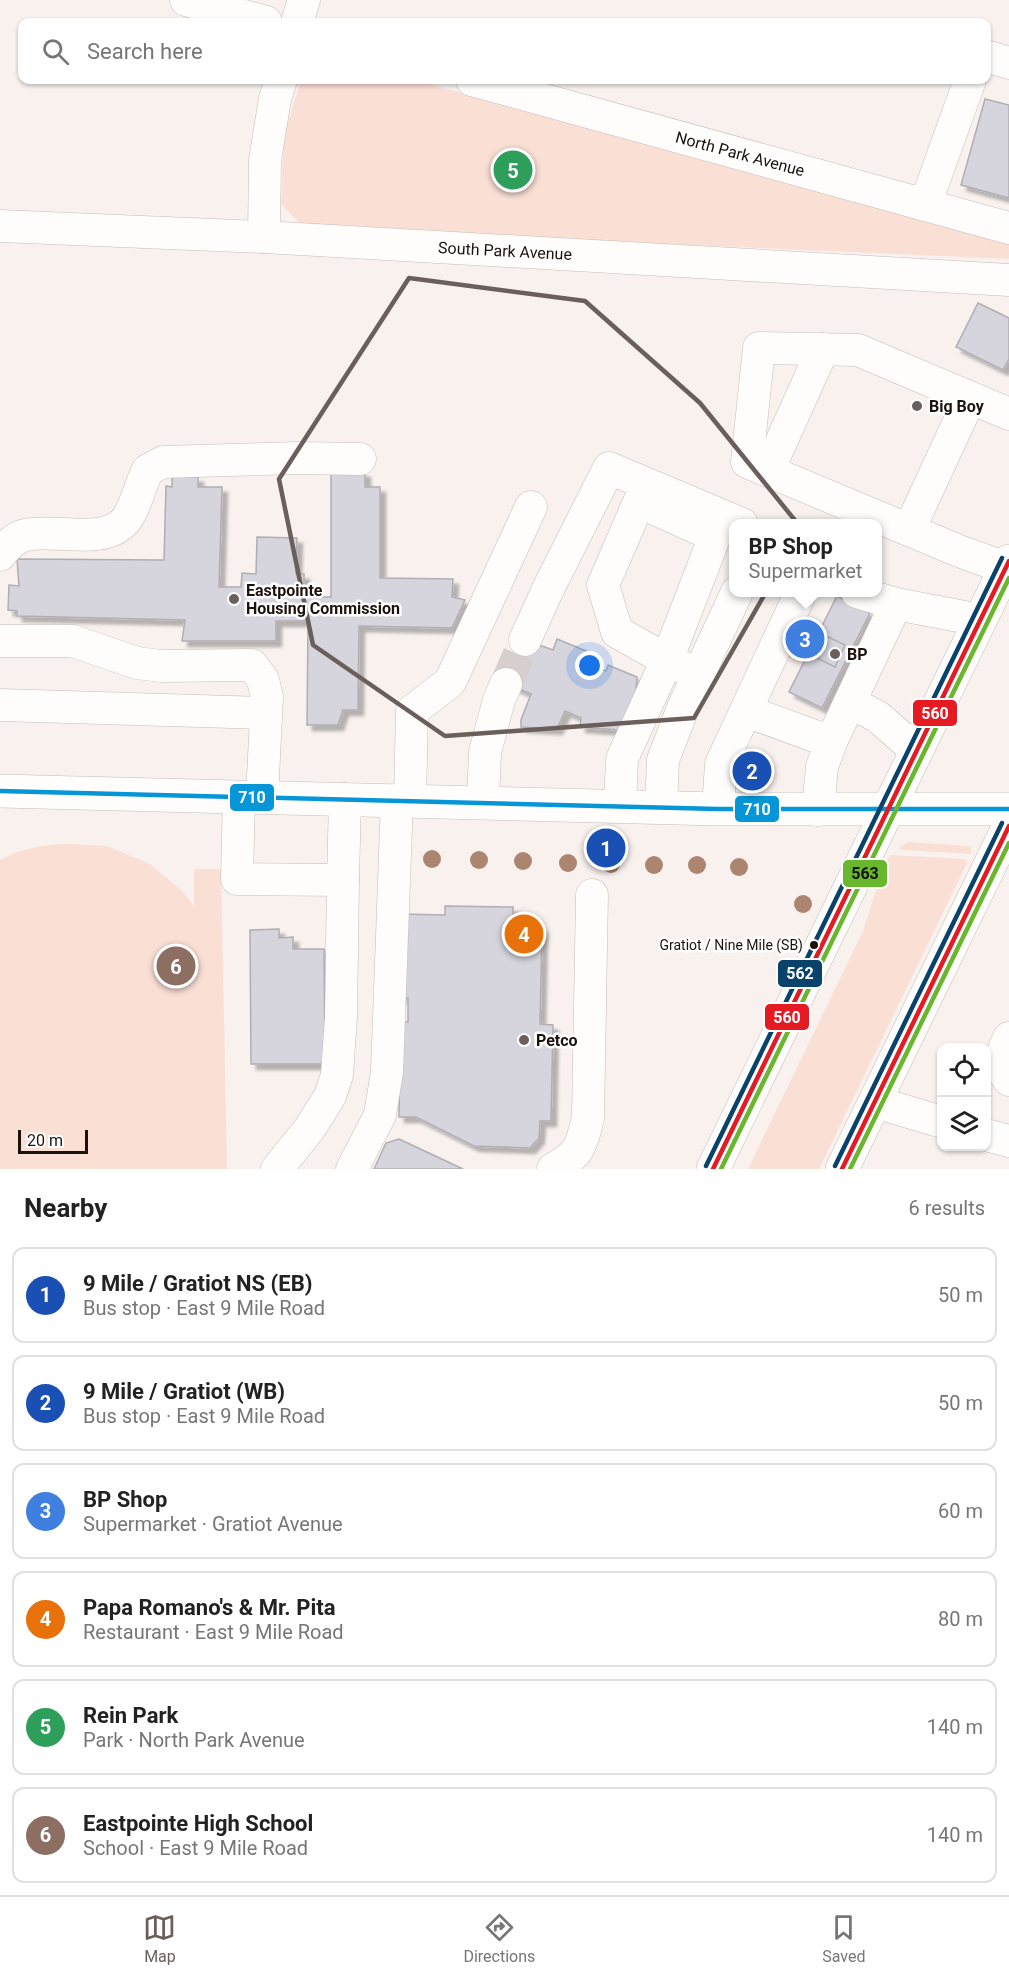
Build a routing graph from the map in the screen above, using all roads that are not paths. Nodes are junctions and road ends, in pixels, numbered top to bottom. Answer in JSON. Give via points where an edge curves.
{"nodes":[{"id":1,"x":186,"y":0,"type":"edge"},
{"id":2,"x":304,"y":0,"type":"edge"},
{"id":3,"x":251,"y":18,"type":"edge"},
{"id":4,"x":298,"y":18,"type":"edge"},
{"id":5,"x":991,"y":57,"type":"edge"},
{"id":6,"x":1009,"y":63,"type":"edge"},
{"id":7,"x":280,"y":84,"type":"edge"},
{"id":8,"x":486,"y":84,"type":"edge"},
{"id":9,"x":969,"y":84,"type":"edge"},
{"id":10,"x":925,"y":205,"type":"junction"},
{"id":11,"x":0,"y":226,"type":"edge"},
{"id":12,"x":1009,"y":228,"type":"edge"},
{"id":13,"x":264,"y":237,"type":"junction"},
{"id":14,"x":1009,"y":280,"type":"edge"},
{"id":15,"x":823,"y":349,"type":"junction"},
{"id":16,"x":970,"y":398,"type":"junction"},
{"id":17,"x":1009,"y":414,"type":"edge"},
{"id":18,"x":360,"y":459,"type":"dead end"},
{"id":19,"x":768,"y":471,"type":"junction"},
{"id":20,"x":531,"y":507,"type":"dead end"},
{"id":21,"x":730,"y":519,"type":"edge"},
{"id":22,"x":909,"y":530,"type":"junction"},
{"id":23,"x":0,"y":555,"type":"edge"},
{"id":24,"x":1007,"y":565,"type":"edge"},
{"id":25,"x":735,"y":597,"type":"edge"},
{"id":26,"x":799,"y":597,"type":"edge"},
{"id":27,"x":873,"y":597,"type":"edge"},
{"id":28,"x":896,"y":604,"type":"junction"},
{"id":29,"x":980,"y":620,"type":"junction"},
{"id":30,"x":525,"y":640,"type":"tunnel mouth"},
{"id":31,"x":0,"y":641,"type":"edge"},
{"id":32,"x":667,"y":660,"type":"junction"},
{"id":33,"x":161,"y":666,"type":"junction"},
{"id":34,"x":699,"y":675,"type":"junction"},
{"id":35,"x":506,"y":684,"type":"tunnel mouth"},
{"id":36,"x":850,"y":702,"type":"junction"},
{"id":37,"x":0,"y":705,"type":"edge"},
{"id":38,"x":160,"y":710,"type":"junction"},
{"id":39,"x":746,"y":711,"type":"junction"},
{"id":40,"x":265,"y":713,"type":"junction"},
{"id":41,"x":831,"y":742,"type":"junction"},
{"id":42,"x":917,"y":751,"type":"junction"},
{"id":43,"x":0,"y":791,"type":"edge"},
{"id":44,"x":250,"y":797,"type":"junction"},
{"id":45,"x":345,"y":799,"type":"junction"},
{"id":46,"x":403,"y":800,"type":"junction"},
{"id":47,"x":483,"y":802,"type":"junction"},
{"id":48,"x":620,"y":805,"type":"junction"},
{"id":49,"x":661,"y":807,"type":"junction"},
{"id":50,"x":718,"y":809,"type":"junction"},
{"id":51,"x":889,"y":809,"type":"junction"},
{"id":52,"x":1009,"y":809,"type":"edge"},
{"id":53,"x":818,"y":810,"type":"junction"},
{"id":54,"x":1009,"y":826,"type":"edge"},
{"id":55,"x":343,"y":880,"type":"junction"},
{"id":56,"x":592,"y":895,"type":"dead end"},
{"id":57,"x":1009,"y":1038,"type":"edge"},
{"id":58,"x":1009,"y":1080,"type":"edge"},
{"id":59,"x":875,"y":1102,"type":"junction"},
{"id":60,"x":937,"y":1121,"type":"edge"},
{"id":61,"x":991,"y":1136,"type":"edge"},
{"id":62,"x":1009,"y":1141,"type":"edge"},
{"id":63,"x":570,"y":1166,"type":"edge"},
{"id":64,"x":277,"y":1169,"type":"edge"},
{"id":65,"x":352,"y":1169,"type":"edge"},
{"id":66,"x":713,"y":1169,"type":"edge"},
{"id":67,"x":842,"y":1169,"type":"edge"}],
"edges":[{"from":1,"to":3,"type":"street"},
{"from":2,"to":4,"type":"street"},
{"from":5,"to":6,"type":"street"},
{"from":7,"to":13,"type":"street","via":[[265,160]]},
{"from":8,"to":10,"type":"street","name":"North Park Avenue"},
{"from":9,"to":10,"type":"street"},
{"from":10,"to":12,"type":"street","name":"North Park Avenue"},
{"from":11,"to":13,"type":"street","name":"South Park Avenue"},
{"from":13,"to":14,"type":"street","name":"South Park Avenue"},
{"from":15,"to":16,"type":"street","via":[[858,350]]},
{"from":15,"to":19,"type":"street"},
{"from":15,"to":19,"type":"street","via":[[759,348],[747,462]]},
{"from":16,"to":17,"type":"street"},
{"from":16,"to":22,"type":"street"},
{"from":18,"to":23,"type":"street","via":[[163,462],[148,470],[127,520],[117,529],[97,534],[25,535],[10,543]]},
{"from":19,"to":22,"type":"street"},
{"from":20,"to":46,"type":"street","via":[[450,682],[412,711]]},
{"from":21,"to":30,"type":"street","via":[[609,468]]},
{"from":22,"to":24,"type":"street"},
{"from":24,"to":29,"type":"main road"},
{"from":25,"to":34,"type":"street"},
{"from":26,"to":39,"type":"street"},
{"from":27,"to":28,"type":"street"},
{"from":28,"to":29,"type":"street"},
{"from":28,"to":36,"type":"street"},
{"from":29,"to":42,"type":"main road"},
{"from":31,"to":33,"type":"street","via":[[73,641],[137,663]]},
{"from":32,"to":32,"type":"street","via":[[715,536],[639,502],[603,585],[617,632]]},
{"from":32,"to":34,"type":"street"},
{"from":32,"to":48,"type":"street","via":[[621,759]]},
{"from":33,"to":38,"type":"street"},
{"from":33,"to":40,"type":"street","via":[[252,665],[263,681]]},
{"from":34,"to":49,"type":"street","via":[[663,760]]},
{"from":35,"to":47,"type":"street","via":[[485,752]]},
{"from":36,"to":41,"type":"street"},
{"from":36,"to":42,"type":"street","via":[[878,717]]},
{"from":37,"to":38,"type":"street"},
{"from":38,"to":40,"type":"street"},
{"from":39,"to":41,"type":"street"},
{"from":39,"to":50,"type":"street","via":[[721,764]]},
{"from":40,"to":44,"type":"street"},
{"from":41,"to":53,"type":"street","via":[[822,767]]},
{"from":42,"to":51,"type":"main road"},
{"from":43,"to":44,"type":"main road"},
{"from":44,"to":45,"type":"main road"},
{"from":44,"to":55,"type":"street","via":[[237,879]]},
{"from":45,"to":46,"type":"main road"},
{"from":45,"to":55,"type":"street"},
{"from":46,"to":47,"type":"main road"},
{"from":46,"to":65,"type":"street","via":[[387,1072],[380,1115]]},
{"from":47,"to":48,"type":"main road"},
{"from":48,"to":49,"type":"main road"},
{"from":49,"to":50,"type":"main road"},
{"from":50,"to":53,"type":"main road"},
{"from":51,"to":52,"type":"main road"},
{"from":51,"to":53,"type":"main road"},
{"from":51,"to":66,"type":"main road"},
{"from":54,"to":59,"type":"main road"},
{"from":55,"to":64,"type":"street","via":[[337,1075],[330,1096],[310,1128]]},
{"from":56,"to":63,"type":"street","via":[[588,1118],[582,1143]]},
{"from":57,"to":58,"type":"street","via":[[1001,1057]]},
{"from":59,"to":60,"type":"street"},
{"from":59,"to":67,"type":"main road"},
{"from":61,"to":62,"type":"street"}]}
